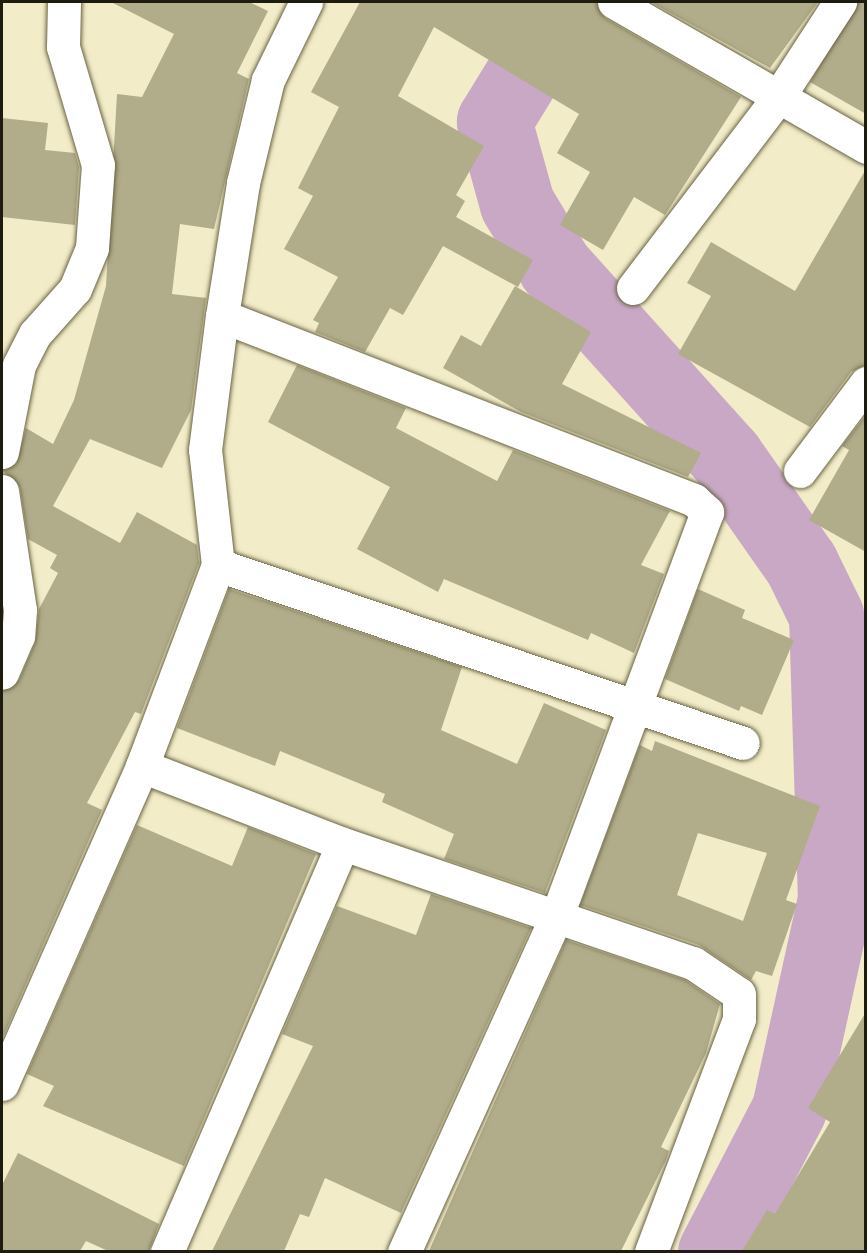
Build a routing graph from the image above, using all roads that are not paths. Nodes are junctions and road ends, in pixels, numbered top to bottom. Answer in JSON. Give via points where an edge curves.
{"nodes":[{"id":1,"x":64,"y":2,"type":"edge"},
{"id":2,"x":306,"y":2,"type":"edge"},
{"id":3,"x":614,"y":2,"type":"edge"},
{"id":4,"x":840,"y":2,"type":"edge"},
{"id":5,"x":777,"y":99,"type":"junction"},
{"id":6,"x":866,"y":147,"type":"edge"},
{"id":7,"x":633,"y":288,"type":"dead end"},
{"id":8,"x":222,"y":316,"type":"junction"},
{"id":9,"x":866,"y":383,"type":"edge"},
{"id":10,"x":2,"y":452,"type":"edge"},
{"id":11,"x":800,"y":471,"type":"dead end"},
{"id":12,"x":2,"y":491,"type":"edge"},
{"id":13,"x":218,"y":565,"type":"junction"},
{"id":14,"x":2,"y":673,"type":"edge"},
{"id":15,"x":631,"y":706,"type":"junction"},
{"id":16,"x":743,"y":743,"type":"dead end"},
{"id":17,"x":142,"y":766,"type":"junction"},
{"id":18,"x":343,"y":844,"type":"junction"},
{"id":19,"x":556,"y":917,"type":"junction"},
{"id":20,"x":2,"y":1084,"type":"edge"},
{"id":21,"x":167,"y":1251,"type":"edge"},
{"id":22,"x":404,"y":1251,"type":"edge"},
{"id":23,"x":651,"y":1251,"type":"edge"}],
"edges":[{"from":1,"to":10,"type":"street","via":[[63,47],[98,165],[92,248],[75,289],[35,334],[20,365]]},
{"from":2,"to":8,"type":"street","via":[[268,81],[243,183]]},
{"from":3,"to":5,"type":"street"},
{"from":4,"to":5,"type":"street"},
{"from":5,"to":6,"type":"street"},
{"from":5,"to":7,"type":"street"},
{"from":8,"to":13,"type":"street","via":[[205,450]]},
{"from":8,"to":15,"type":"street","via":[[703,504],[706,520]]},
{"from":9,"to":11,"type":"street"},
{"from":12,"to":14,"type":"street","via":[[20,610],[18,636]]},
{"from":13,"to":15,"type":"street"},
{"from":13,"to":17,"type":"street"},
{"from":15,"to":16,"type":"street"},
{"from":15,"to":19,"type":"street"},
{"from":17,"to":18,"type":"street"},
{"from":17,"to":20,"type":"street"},
{"from":18,"to":19,"type":"street"},
{"from":18,"to":21,"type":"street"},
{"from":19,"to":22,"type":"street"},
{"from":19,"to":23,"type":"street","via":[[693,963],[739,994],[739,1019]]}]}
